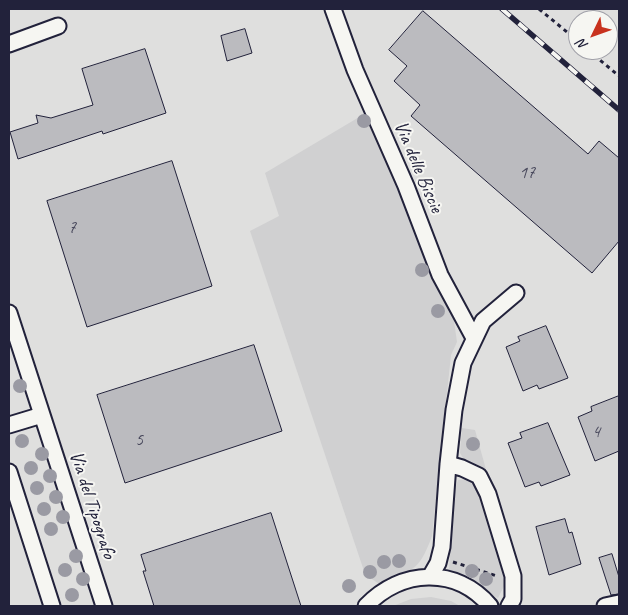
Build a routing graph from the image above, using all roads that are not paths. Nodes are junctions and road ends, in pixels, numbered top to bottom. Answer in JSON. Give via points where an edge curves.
{"nodes":[{"id":1,"x":333,"y":9,"type":"edge"},
{"id":2,"x":58,"y":26,"type":"dead end"},
{"id":3,"x":9,"y":44,"type":"edge"},
{"id":4,"x":516,"y":292,"type":"dead end"},
{"id":5,"x":9,"y":313,"type":"edge"},
{"id":6,"x":474,"y":338,"type":"junction"},
{"id":7,"x":42,"y":415,"type":"junction"},
{"id":8,"x":9,"y":425,"type":"edge"},
{"id":9,"x":448,"y":464,"type":"junction"},
{"id":10,"x":9,"y":472,"type":"edge"},
{"id":11,"x":430,"y":576,"type":"junction"},
{"id":12,"x":619,"y":603,"type":"edge"},
{"id":13,"x":52,"y":606,"type":"edge"},
{"id":14,"x":104,"y":606,"type":"edge"},
{"id":15,"x":366,"y":606,"type":"edge"},
{"id":16,"x":490,"y":606,"type":"edge"},
{"id":17,"x":509,"y":606,"type":"edge"},
{"id":18,"x":605,"y":606,"type":"edge"}],
"edges":[{"from":1,"to":6,"type":"street","name":"Via delle Biscie","via":[[440,275]]},
{"from":2,"to":3,"type":"street"},
{"from":4,"to":6,"type":"street","via":[[484,321]]},
{"from":5,"to":7,"type":"street","name":"Via del Tipografo"},
{"from":6,"to":9,"type":"street","via":[[463,363]]},
{"from":7,"to":8,"type":"street"},
{"from":7,"to":14,"type":"street","name":"Via del Tipografo"},
{"from":9,"to":11,"type":"street","via":[[442,547]]},
{"from":9,"to":17,"type":"street","via":[[479,476],[488,494],[513,576],[513,600]]},
{"from":10,"to":13,"type":"street"},
{"from":11,"to":15,"type":"street","via":[[392,585]]},
{"from":11,"to":16,"type":"street","via":[[449,579],[467,587]]},
{"from":12,"to":18,"type":"street"}]}
